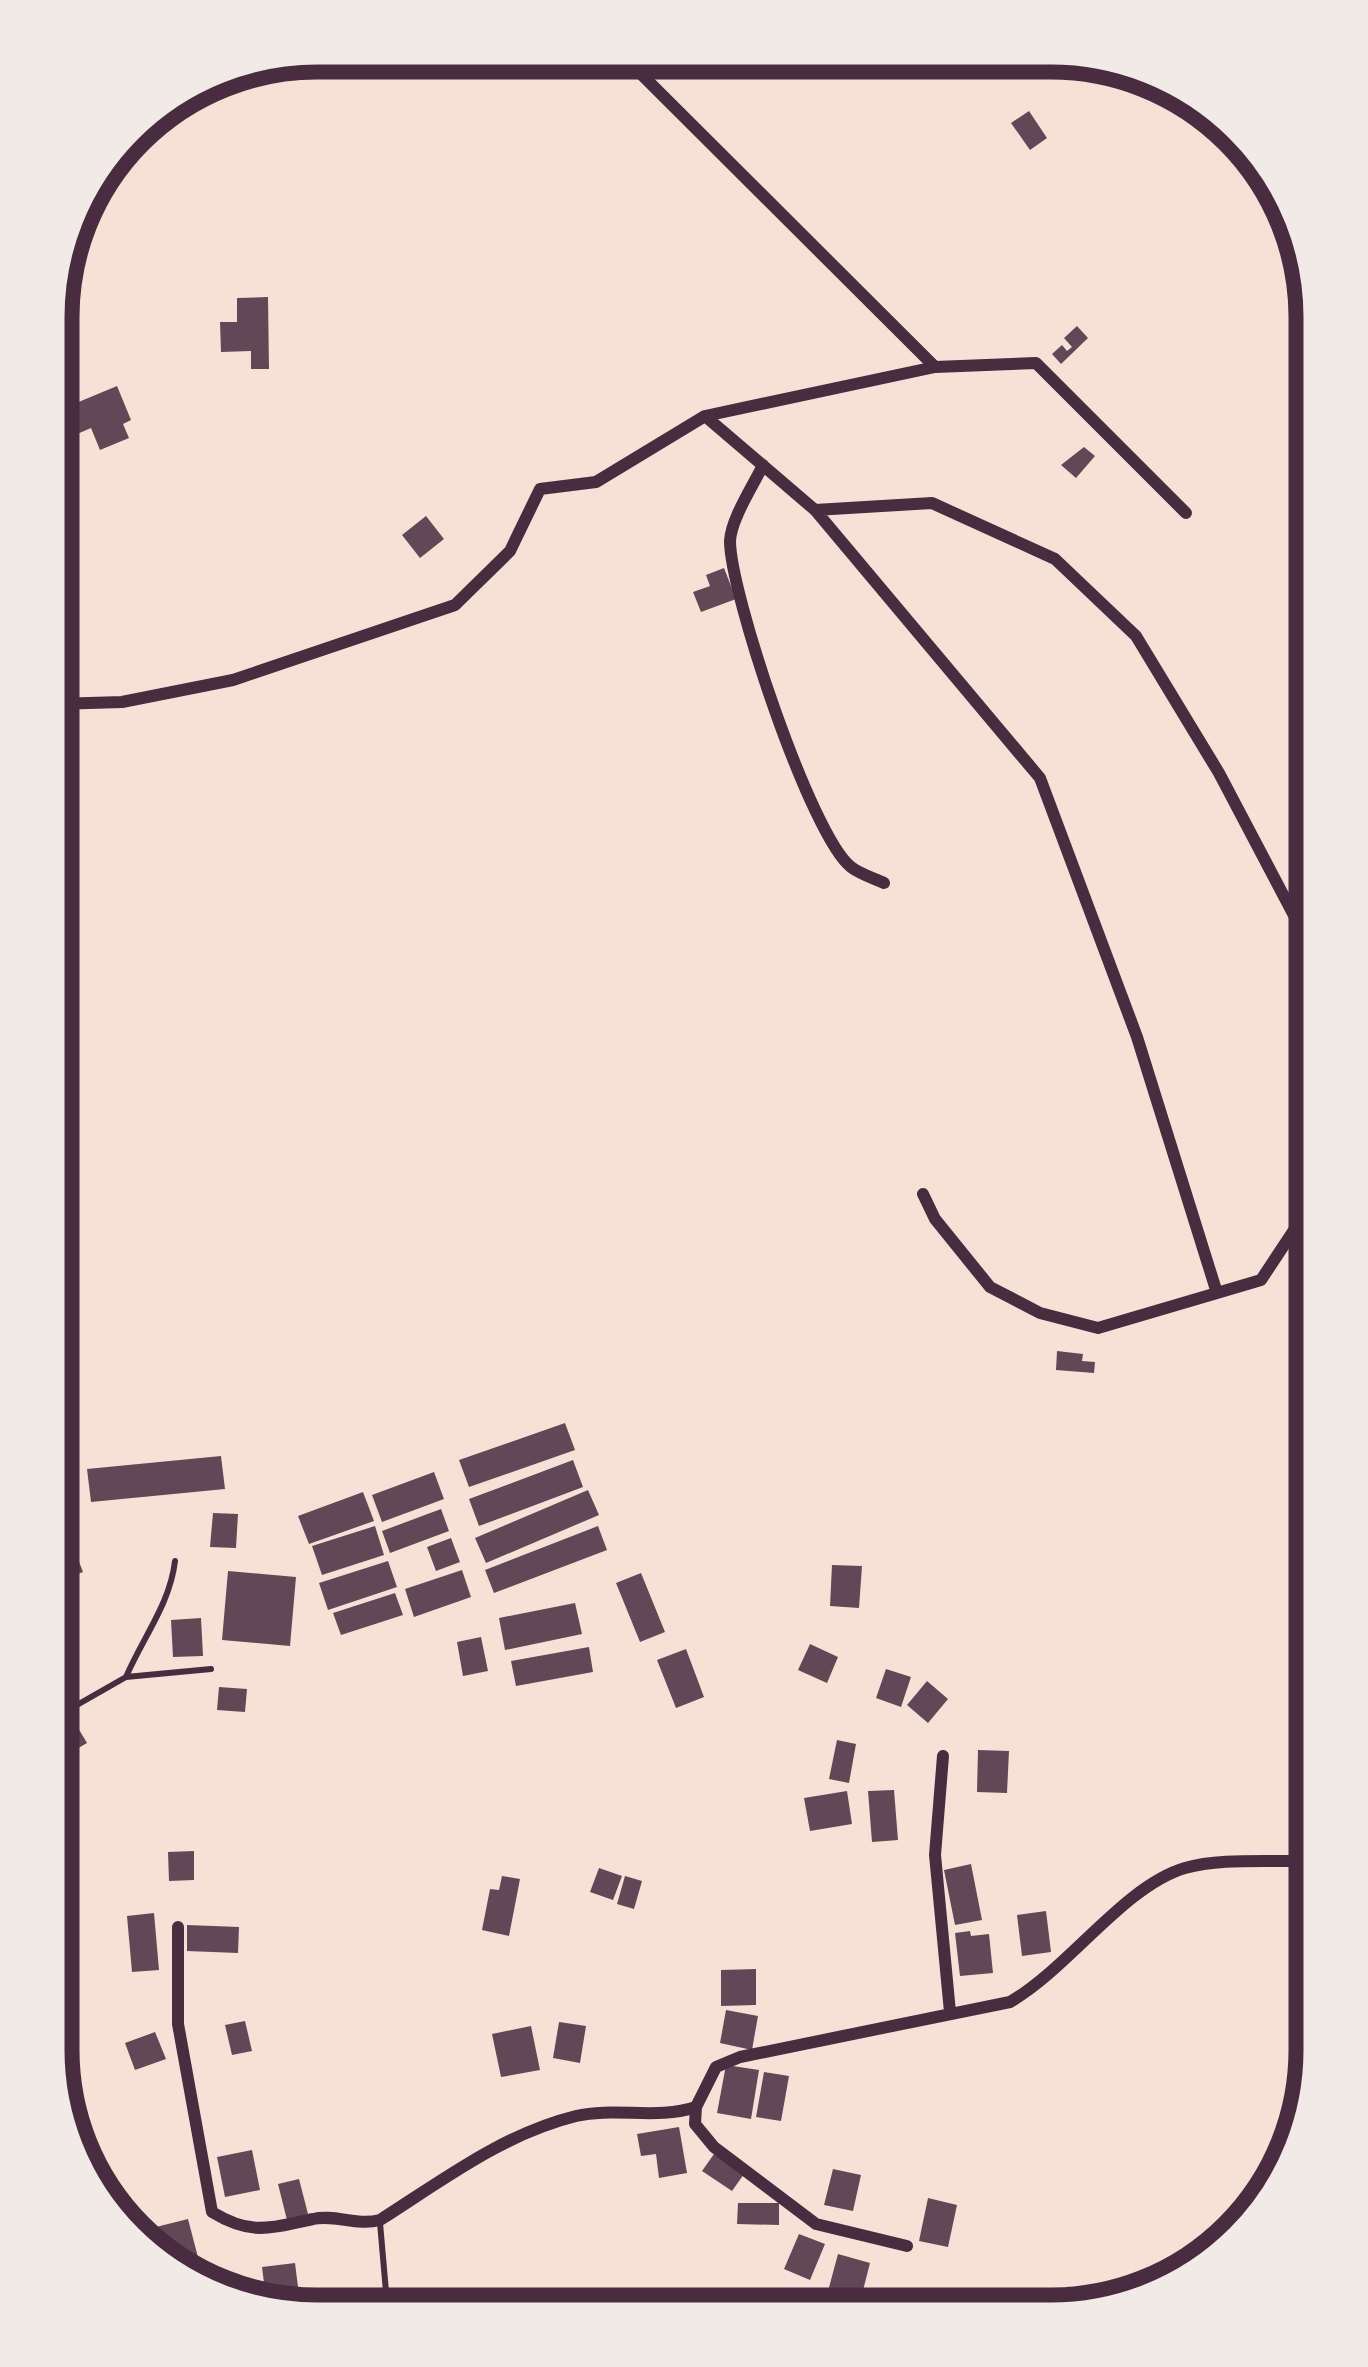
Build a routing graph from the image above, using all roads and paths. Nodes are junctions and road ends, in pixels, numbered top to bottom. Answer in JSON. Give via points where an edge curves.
{"nodes":[{"id":1,"x":639,"y":72,"type":"edge"},
{"id":2,"x":935,"y":367,"type":"junction"},
{"id":3,"x":705,"y":416,"type":"junction"},
{"id":4,"x":763,"y":465,"type":"junction"},
{"id":5,"x":815,"y":510,"type":"junction"},
{"id":6,"x":1186,"y":513,"type":"dead end"},
{"id":7,"x":72,"y":704,"type":"edge"},
{"id":8,"x":884,"y":883,"type":"dead end"},
{"id":9,"x":1296,"y":919,"type":"edge"},
{"id":10,"x":922,"y":1194,"type":"dead end"},
{"id":11,"x":1295,"y":1228,"type":"edge"},
{"id":12,"x":1217,"y":1293,"type":"junction"},
{"id":13,"x":176,"y":1561,"type":"dead end"},
{"id":14,"x":211,"y":1669,"type":"dead end"},
{"id":15,"x":126,"y":1677,"type":"junction"},
{"id":16,"x":72,"y":1708,"type":"edge"},
{"id":17,"x":943,"y":1756,"type":"dead end"},
{"id":18,"x":1295,"y":1861,"type":"edge"},
{"id":19,"x":178,"y":1927,"type":"dead end"},
{"id":20,"x":950,"y":2012,"type":"junction"},
{"id":21,"x":696,"y":2107,"type":"junction"},
{"id":22,"x":380,"y":2220,"type":"junction"},
{"id":23,"x":907,"y":2246,"type":"dead end"},
{"id":24,"x":386,"y":2295,"type":"edge"}],
"edges":[{"from":1,"to":2,"type":"street"},
{"from":2,"to":3,"type":"street"},
{"from":2,"to":6,"type":"street","via":[[1036,363]]},
{"from":3,"to":4,"type":"street"},
{"from":3,"to":7,"type":"street","via":[[596,482],[540,489],[510,551],[455,605],[233,680]]},
{"from":4,"to":5,"type":"street"},
{"from":4,"to":8,"type":"street","via":[[730,538],[754,638],[778,720],[823,823],[848,866]]},
{"from":5,"to":9,"type":"street","via":[[932,503],[1054,560],[1136,636]]},
{"from":5,"to":12,"type":"street","via":[[1040,778],[1137,1037]]},
{"from":10,"to":12,"type":"street","via":[[990,1287],[1040,1313],[1098,1328]]},
{"from":11,"to":12,"type":"street","via":[[1261,1280]]},
{"from":13,"to":15,"type":"lane","via":[[171,1596]]},
{"from":14,"to":15,"type":"lane"},
{"from":15,"to":16,"type":"lane"},
{"from":17,"to":20,"type":"street","via":[[935,1855]]},
{"from":18,"to":20,"type":"street","via":[[1184,1868],[1123,1906],[1043,1983],[1010,2002]]},
{"from":19,"to":22,"type":"street","via":[[178,2024],[212,2212],[232,2225],[289,2229],[316,2218]]},
{"from":20,"to":21,"type":"street","via":[[740,2057],[716,2067]]},
{"from":21,"to":22,"type":"street","via":[[580,2115],[509,2138]]},
{"from":21,"to":23,"type":"street","via":[[695,2124],[714,2147],[816,2224]]},
{"from":22,"to":24,"type":"lane"}]}
